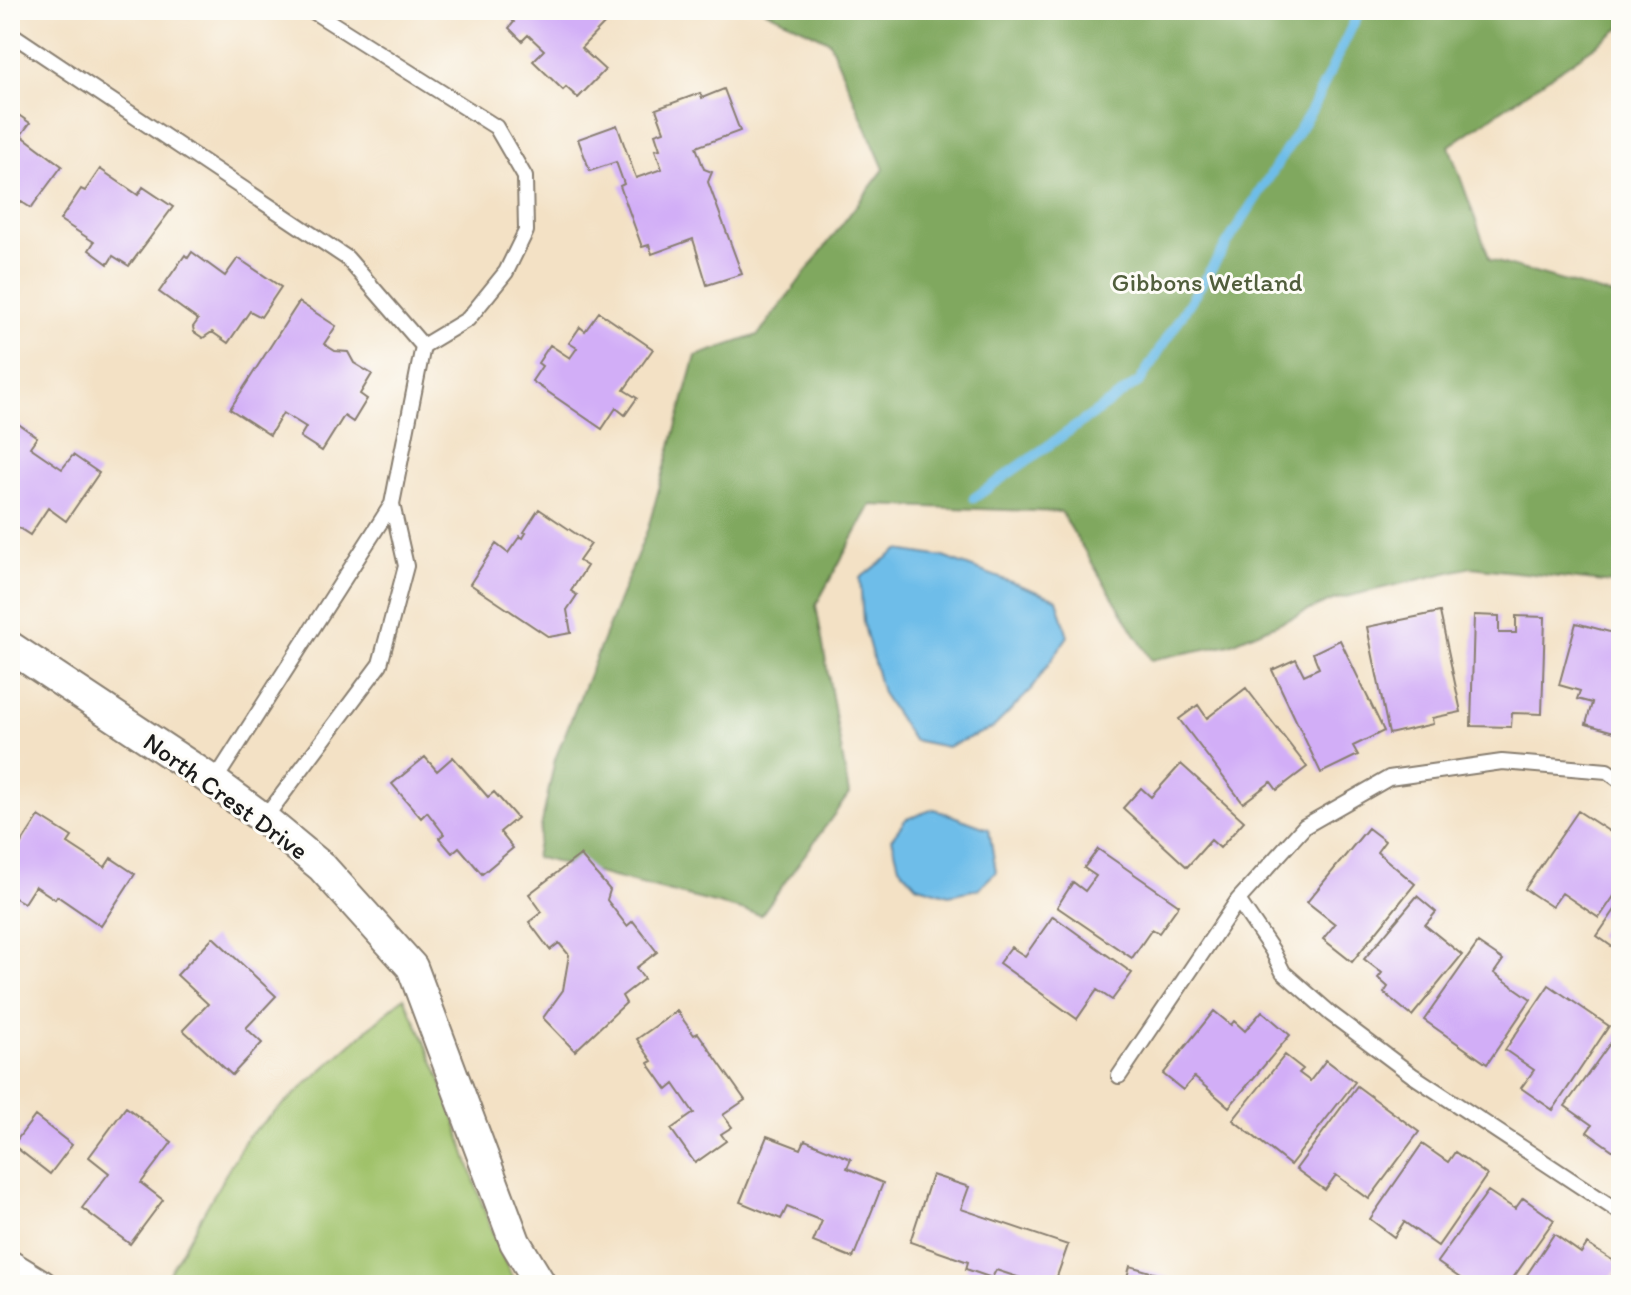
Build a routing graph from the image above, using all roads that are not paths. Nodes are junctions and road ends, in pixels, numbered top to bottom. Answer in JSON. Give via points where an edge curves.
{"nodes":[{"id":1,"x":311,"y":10,"type":"edge"},
{"id":2,"x":10,"y":33,"type":"edge"},
{"id":3,"x":423,"y":346,"type":"junction"},
{"id":4,"x":392,"y":504,"type":"junction"},
{"id":5,"x":10,"y":647,"type":"edge"},
{"id":6,"x":1621,"y":781,"type":"edge"},
{"id":7,"x":214,"y":782,"type":"junction"},
{"id":8,"x":264,"y":819,"type":"junction"},
{"id":9,"x":1238,"y":900,"type":"junction"},
{"id":10,"x":1119,"y":1076,"type":"dead end"},
{"id":11,"x":1621,"y":1213,"type":"edge"},
{"id":12,"x":10,"y":1266,"type":"edge"},
{"id":13,"x":41,"y":1285,"type":"edge"},
{"id":14,"x":541,"y":1285,"type":"edge"}],
"edges":[{"from":1,"to":3,"type":"lane","via":[[496,127],[525,177],[526,231],[506,272],[468,319]]},
{"from":2,"to":3,"type":"lane","via":[[347,258]]},
{"from":3,"to":4,"type":"lane"},
{"from":4,"to":7,"type":"lane"},
{"from":4,"to":8,"type":"lane","via":[[406,566],[380,664]]},
{"from":5,"to":7,"type":"street","name":"North Crest Drive"},
{"from":6,"to":9,"type":"lane","via":[[1607,771],[1502,762],[1389,778],[1305,826]]},
{"from":7,"to":8,"type":"street","name":"North Crest Drive"},
{"from":8,"to":14,"type":"street","name":"North Crest Drive","via":[[322,867],[412,967],[515,1242]]},
{"from":9,"to":10,"type":"lane"},
{"from":9,"to":11,"type":"lane","via":[[1283,972],[1331,1014],[1412,1075]]},
{"from":12,"to":13,"type":"street"}]}
